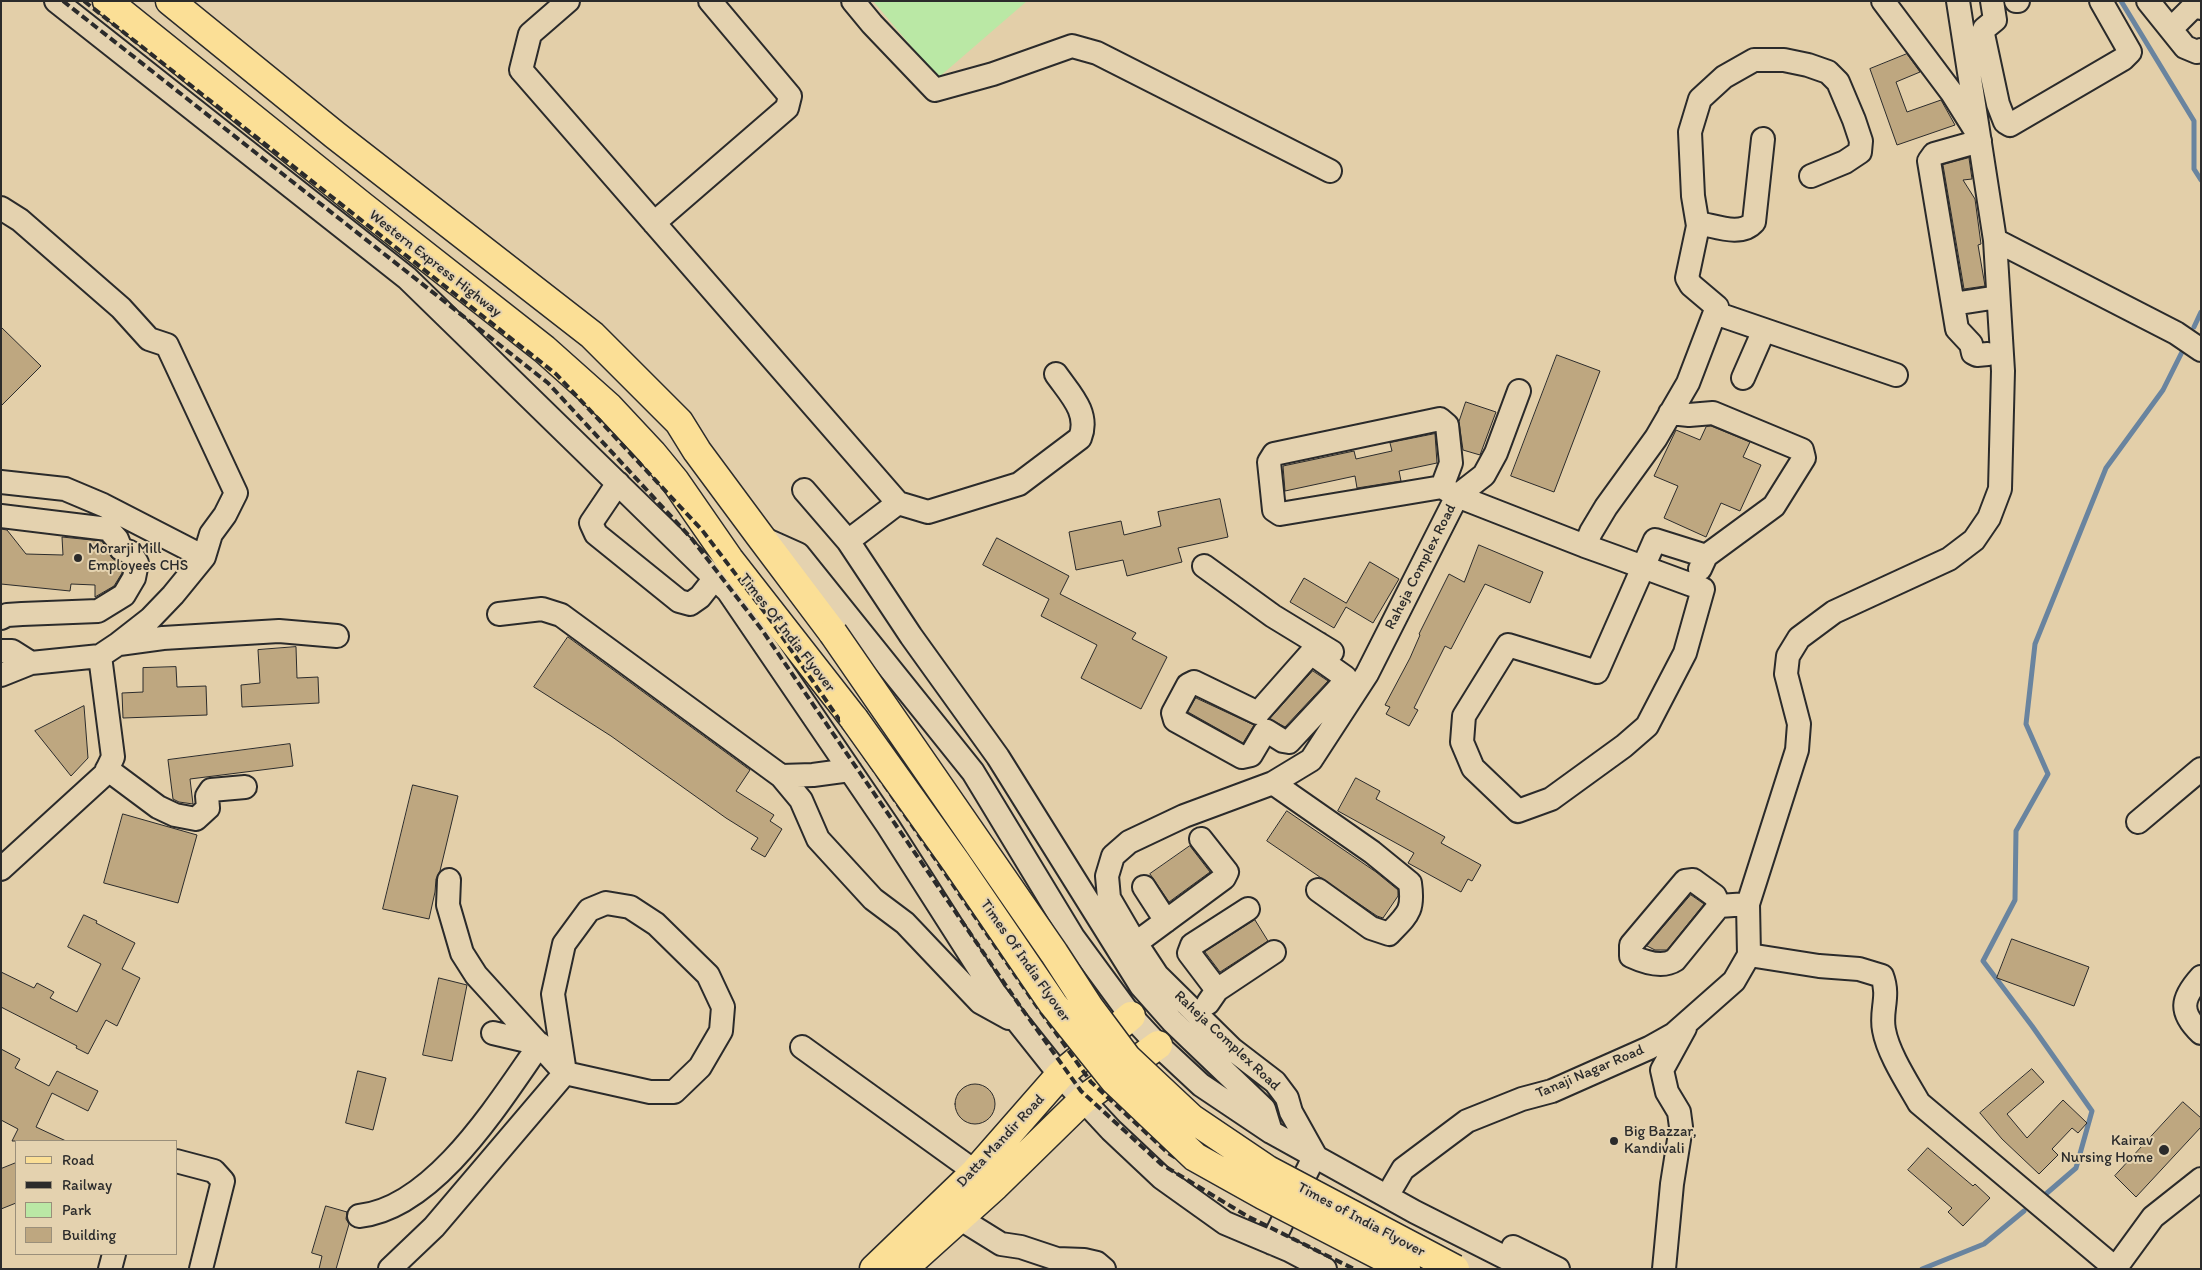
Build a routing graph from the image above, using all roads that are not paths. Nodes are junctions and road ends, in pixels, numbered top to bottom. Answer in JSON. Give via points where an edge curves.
{"nodes":[{"id":1,"x":56,"y":1,"type":"edge"},
{"id":2,"x":107,"y":1,"type":"edge"},
{"id":3,"x":170,"y":1,"type":"edge"},
{"id":4,"x":568,"y":1,"type":"edge"},
{"id":5,"x":710,"y":1,"type":"edge"},
{"id":6,"x":853,"y":1,"type":"edge"},
{"id":7,"x":1883,"y":1,"type":"edge"},
{"id":8,"x":1958,"y":1,"type":"edge"},
{"id":9,"x":1992,"y":1,"type":"edge"},
{"id":10,"x":2101,"y":1,"type":"edge"},
{"id":11,"x":2148,"y":1,"type":"edge"},
{"id":12,"x":2201,"y":8,"type":"edge"},
{"id":13,"x":2170,"y":29,"type":"junction"},
{"id":14,"x":2201,"y":50,"type":"edge"},
{"id":15,"x":1976,"y":53,"type":"junction"},
{"id":16,"x":1998,"y":104,"type":"junction"},
{"id":17,"x":1976,"y":113,"type":"junction"},
{"id":18,"x":1979,"y":138,"type":"junction"},
{"id":19,"x":1763,"y":139,"type":"dead end"},
{"id":20,"x":1330,"y":171,"type":"dead end"},
{"id":21,"x":1811,"y":176,"type":"dead end"},
{"id":22,"x":1,"y":208,"type":"edge"},
{"id":23,"x":654,"y":223,"type":"junction"},
{"id":24,"x":1698,"y":223,"type":"junction"},
{"id":25,"x":1995,"y":240,"type":"junction"},
{"id":26,"x":1998,"y":297,"type":"junction"},
{"id":27,"x":1953,"y":304,"type":"junction"},
{"id":28,"x":1715,"y":313,"type":"junction"},
{"id":29,"x":1764,"y":330,"type":"junction"},
{"id":30,"x":2201,"y":350,"type":"edge"},
{"id":31,"x":1988,"y":354,"type":"dead end"},
{"id":32,"x":1056,"y":374,"type":"dead end"},
{"id":33,"x":1896,"y":375,"type":"dead end"},
{"id":34,"x":1743,"y":378,"type":"dead end"},
{"id":35,"x":1519,"y":391,"type":"dead end"},
{"id":36,"x":1670,"y":413,"type":"junction"},
{"id":37,"x":1,"y":482,"type":"edge"},
{"id":38,"x":618,"y":483,"type":"junction"},
{"id":39,"x":804,"y":490,"type":"dead end"},
{"id":40,"x":1450,"y":491,"type":"junction"},
{"id":41,"x":898,"y":503,"type":"junction"},
{"id":42,"x":1,"y":516,"type":"edge"},
{"id":43,"x":760,"y":536,"type":"junction"},
{"id":44,"x":848,"y":541,"type":"junction"},
{"id":45,"x":1585,"y":546,"type":"junction"},
{"id":46,"x":1706,"y":556,"type":"junction"},
{"id":47,"x":204,"y":557,"type":"junction"},
{"id":48,"x":1204,"y":566,"type":"dead end"},
{"id":49,"x":1643,"y":568,"type":"junction"},
{"id":50,"x":724,"y":576,"type":"junction"},
{"id":51,"x":1703,"y":590,"type":"junction"},
{"id":52,"x":499,"y":614,"type":"dead end"},
{"id":53,"x":1,"y":618,"type":"edge"},
{"id":54,"x":337,"y":636,"type":"dead end"},
{"id":55,"x":1315,"y":649,"type":"junction"},
{"id":56,"x":109,"y":650,"type":"junction"},
{"id":57,"x":1,"y":651,"type":"edge"},
{"id":58,"x":31,"y":663,"type":"junction"},
{"id":59,"x":1367,"y":674,"type":"junction"},
{"id":60,"x":1,"y":675,"type":"edge"},
{"id":61,"x":107,"y":769,"type":"junction"},
{"id":62,"x":2201,"y":769,"type":"edge"},
{"id":63,"x":850,"y":770,"type":"junction"},
{"id":64,"x":780,"y":776,"type":"junction"},
{"id":65,"x":1273,"y":784,"type":"junction"},
{"id":66,"x":246,"y":787,"type":"dead end"},
{"id":67,"x":2138,"y":822,"type":"dead end"},
{"id":68,"x":1201,"y":839,"type":"dead end"},
{"id":69,"x":1,"y":869,"type":"edge"},
{"id":70,"x":449,"y":880,"type":"dead end"},
{"id":71,"x":1144,"y":887,"type":"dead end"},
{"id":72,"x":1318,"y":890,"type":"dead end"},
{"id":73,"x":1748,"y":904,"type":"junction"},
{"id":74,"x":1719,"y":906,"type":"dead end"},
{"id":75,"x":1248,"y":909,"type":"dead end"},
{"id":76,"x":1166,"y":921,"type":"junction"},
{"id":77,"x":1136,"y":943,"type":"junction"},
{"id":78,"x":1274,"y":952,"type":"dead end"},
{"id":79,"x":1749,"y":955,"type":"junction"},
{"id":80,"x":2201,"y":977,"type":"edge"},
{"id":81,"x":1217,"y":990,"type":"junction"},
{"id":82,"x":1131,"y":1016,"type":"junction"},
{"id":83,"x":1198,"y":1016,"type":"junction"},
{"id":84,"x":1689,"y":1021,"type":"junction"},
{"id":85,"x":1018,"y":1023,"type":"junction"},
{"id":86,"x":493,"y":1033,"type":"dead end"},
{"id":87,"x":2201,"y":1033,"type":"edge"},
{"id":88,"x":540,"y":1044,"type":"junction"},
{"id":89,"x":1158,"y":1045,"type":"junction"},
{"id":90,"x":802,"y":1048,"type":"dead end"},
{"id":91,"x":564,"y":1074,"type":"junction"},
{"id":92,"x":1060,"y":1075,"type":"junction"},
{"id":93,"x":1083,"y":1100,"type":"junction"},
{"id":94,"x":1271,"y":1132,"type":"junction"},
{"id":95,"x":1315,"y":1155,"type":"junction"},
{"id":96,"x":178,"y":1162,"type":"edge"},
{"id":97,"x":1268,"y":1170,"type":"joint"},
{"id":98,"x":985,"y":1179,"type":"junction"},
{"id":99,"x":2201,"y":1179,"type":"edge"},
{"id":100,"x":1393,"y":1186,"type":"junction"},
{"id":101,"x":359,"y":1216,"type":"dead end"},
{"id":102,"x":960,"y":1218,"type":"junction"},
{"id":103,"x":1272,"y":1243,"type":"junction"},
{"id":104,"x":114,"y":1255,"type":"edge"},
{"id":105,"x":110,"y":1269,"type":"edge"},
{"id":106,"x":201,"y":1269,"type":"edge"},
{"id":107,"x":390,"y":1269,"type":"edge"},
{"id":108,"x":874,"y":1269,"type":"edge"},
{"id":109,"x":903,"y":1269,"type":"edge"},
{"id":110,"x":1104,"y":1269,"type":"edge"},
{"id":111,"x":1325,"y":1269,"type":"edge"},
{"id":112,"x":1406,"y":1269,"type":"edge"},
{"id":113,"x":1455,"y":1269,"type":"edge"},
{"id":114,"x":1528,"y":1269,"type":"edge"},
{"id":115,"x":1558,"y":1269,"type":"edge"},
{"id":116,"x":1664,"y":1269,"type":"edge"},
{"id":117,"x":2115,"y":1269,"type":"edge"}],
"edges":[{"from":1,"to":38,"type":"street","via":[[407,278]]},
{"from":2,"to":50,"type":"main road","name":"Western Express Highway","via":[[544,349],[602,401],[675,481]]},
{"from":3,"to":43,"type":"main road","via":[[335,135],[592,335],[679,422]]},
{"from":4,"to":23,"type":"street","via":[[530,34],[520,70]]},
{"from":5,"to":23,"type":"street","via":[[790,96],[787,108]]},
{"from":6,"to":20,"type":"street","via":[[935,90],[993,74],[1072,46],[1097,53]]},
{"from":7,"to":18,"type":"street","via":[[1952,93]]},
{"from":8,"to":15,"type":"street"},
{"from":9,"to":15,"type":"street","via":[[1995,20],[1984,29]]},
{"from":10,"to":16,"type":"street","via":[[2130,52],[2123,59],[2010,125],[2005,122]]},
{"from":11,"to":13,"type":"street"},
{"from":12,"to":13,"type":"street","via":[[2194,6]]},
{"from":13,"to":14,"type":"street","via":[[2185,47],[2197,52]]},
{"from":15,"to":16,"type":"street"},
{"from":15,"to":17,"type":"street"},
{"from":16,"to":17,"type":"street"},
{"from":17,"to":18,"type":"street"},
{"from":18,"to":25,"type":"street"},
{"from":18,"to":27,"type":"street","via":[[1934,154],[1929,161]]},
{"from":19,"to":24,"type":"street","via":[[1754,222],[1748,229],[1739,230]]},
{"from":21,"to":24,"type":"street","via":[[1860,152],[1861,141],[1838,82],[1828,72],[1808,65],[1784,60],[1754,60],[1724,77],[1700,99],[1690,132],[1693,196]]},
{"from":22,"to":47,"type":"street","via":[[20,220],[121,308],[149,339],[167,345],[236,493],[210,534]]},
{"from":23,"to":41,"type":"street"},
{"from":24,"to":28,"type":"street","via":[[1687,278],[1717,308]]},
{"from":25,"to":26,"type":"street"},
{"from":25,"to":30,"type":"street","via":[[2176,333]]},
{"from":26,"to":27,"type":"street"},
{"from":26,"to":73,"type":"street","via":[[2003,371],[2000,489],[1989,518],[1974,540],[1949,559],[1834,612],[1799,638],[1788,656],[1786,674],[1798,724],[1797,750]]},
{"from":27,"to":31,"type":"street","via":[[1958,329],[1971,344],[1973,353]]},
{"from":28,"to":29,"type":"street"},
{"from":28,"to":36,"type":"street","via":[[1688,383]]},
{"from":29,"to":33,"type":"street"},
{"from":29,"to":34,"type":"street"},
{"from":32,"to":41,"type":"street","via":[[1081,410],[1084,428],[1080,438],[1019,484],[928,512]]},
{"from":35,"to":40,"type":"street","via":[[1496,453],[1484,475]]},
{"from":36,"to":45,"type":"street","via":[[1606,508]]},
{"from":36,"to":46,"type":"street","via":[[1713,413],[1802,450],[1804,458],[1774,506]]},
{"from":37,"to":47,"type":"street","via":[[65,489]]},
{"from":38,"to":50,"type":"street"},
{"from":38,"to":50,"type":"street","via":[[591,523],[596,534],[679,601],[690,604]]},
{"from":39,"to":44,"type":"street"},
{"from":40,"to":40,"type":"street","via":[[1280,514],[1274,510],[1269,462],[1274,454],[1440,419],[1447,425],[1452,463]]},
{"from":40,"to":45,"type":"street","name":"Raheja Complex Road"},
{"from":40,"to":59,"type":"street","name":"Raheja Complex Road"},
{"from":41,"to":44,"type":"street"},
{"from":42,"to":53,"type":"street","via":[[108,529],[121,549],[130,552],[137,563],[134,578],[124,594],[98,611]]},
{"from":43,"to":82,"type":"street","via":[[798,554],[973,772],[1073,937]]},
{"from":43,"to":97,"type":"main road","name":"Times Of India Flyover","bridge":true,"via":[[833,633],[1127,1058],[1191,1118]]},
{"from":44,"to":94,"type":"street","via":[[998,758],[1142,986],[1172,1021],[1264,1108]]},
{"from":45,"to":49,"type":"street","name":"Raheja Complex Road"},
{"from":46,"to":49,"type":"street","via":[[1655,540]]},
{"from":46,"to":51,"type":"street","via":[[1700,570]]},
{"from":47,"to":56,"type":"street","via":[[150,619]]},
{"from":48,"to":55,"type":"street"},
{"from":49,"to":51,"type":"street","name":"Raheja Complex Road"},
{"from":49,"to":51,"type":"street","via":[[1597,672],[1508,645],[1464,716],[1462,742],[1473,768],[1518,811],[1551,799],[1647,726],[1685,654]]},
{"from":50,"to":63,"type":"street"},
{"from":50,"to":112,"type":"main road","name":"Times Of India Flyover","bridge":true,"via":[[805,656],[854,719],[1053,1004],[1114,1080],[1195,1156]]},
{"from":52,"to":64,"type":"street","via":[[542,609],[562,615]]},
{"from":54,"to":56,"type":"street","via":[[279,631],[163,638]]},
{"from":55,"to":55,"type":"street","via":[[1262,722],[1283,741],[1289,742],[1343,684],[1345,677]]},
{"from":55,"to":59,"type":"street"},
{"from":56,"to":58,"type":"street"},
{"from":56,"to":61,"type":"street","via":[[113,757]]},
{"from":57,"to":58,"type":"street","via":[[12,651]]},
{"from":58,"to":60,"type":"street"},
{"from":59,"to":65,"type":"street","name":"Raheja Complex Road","via":[[1311,760]]},
{"from":61,"to":66,"type":"street","via":[[158,807],[175,816],[196,819],[208,808],[211,790]]},
{"from":61,"to":69,"type":"street","via":[[55,822]]},
{"from":62,"to":67,"type":"street"},
{"from":63,"to":64,"type":"street"},
{"from":63,"to":85,"type":"street","via":[[994,992]]},
{"from":64,"to":85,"type":"street","via":[[801,800],[818,838],[873,899],[905,923],[980,1002]]},
{"from":65,"to":72,"type":"street","via":[[1372,852],[1410,883],[1413,901],[1407,915],[1389,934],[1371,928]]},
{"from":65,"to":77,"type":"street","name":"Raheja Complex Road","via":[[1184,816],[1129,842],[1113,856],[1107,876],[1109,898]]},
{"from":68,"to":76,"type":"street","via":[[1228,872]]},
{"from":70,"to":88,"type":"street","via":[[448,905],[462,953],[476,975]]},
{"from":71,"to":76,"type":"street"},
{"from":73,"to":74,"type":"street"},
{"from":73,"to":79,"type":"street"},
{"from":75,"to":81,"type":"street","via":[[1192,945],[1189,953]]},
{"from":76,"to":77,"type":"street"},
{"from":77,"to":83,"type":"street","name":"Raheja Complex Road","via":[[1157,975]]},
{"from":78,"to":81,"type":"street"},
{"from":79,"to":84,"type":"street","name":"Tanaji Nagar Road","via":[[1734,981]]},
{"from":79,"to":117,"type":"street","via":[[1859,969],[1882,976],[1886,988],[1884,1029],[1898,1067],[1919,1103]]},
{"from":80,"to":87,"type":"street","via":[[2190,989],[2184,1004],[2185,1014]]},
{"from":81,"to":83,"type":"street"},
{"from":82,"to":89,"type":"street"},
{"from":82,"to":92,"type":"main road","name":"Datta Mandir Road"},
{"from":83,"to":95,"type":"street","name":"Raheja Complex Road","via":[[1232,1049],[1275,1082],[1287,1098],[1291,1112]]},
{"from":84,"to":100,"type":"street","name":"Tanaji Nagar Road","via":[[1649,1048],[1552,1091],[1522,1099],[1468,1121],[1403,1168]]},
{"from":84,"to":116,"type":"street","via":[[1662,1070],[1667,1092],[1679,1112],[1681,1127]]},
{"from":85,"to":92,"type":"street"},
{"from":86,"to":88,"type":"street"},
{"from":88,"to":91,"type":"street"},
{"from":88,"to":101,"type":"street","via":[[454,1159],[416,1192],[393,1206],[376,1214]]},
{"from":89,"to":93,"type":"main road","name":"Datta Mandir Road"},
{"from":89,"to":94,"type":"street","via":[[1201,1084]]},
{"from":90,"to":98,"type":"street"},
{"from":91,"to":91,"type":"street","via":[[650,1092],[674,1092],[700,1067],[721,1031],[723,1007],[708,975],[656,924],[630,907],[606,903],[590,910],[564,944],[553,994]]},
{"from":91,"to":107,"type":"street","via":[[434,1227]]},
{"from":92,"to":93,"type":"street"},
{"from":92,"to":98,"type":"main road","name":"Datta Mandir Road"},
{"from":93,"to":98,"type":"main road","name":"Datta Mandir Road"},
{"from":93,"to":103,"type":"street","via":[[1162,1178],[1225,1223]]},
{"from":94,"to":95,"type":"street"},
{"from":95,"to":100,"type":"street","via":[[1347,1157]]},
{"from":95,"to":103,"type":"street"},
{"from":95,"to":114,"type":"street","via":[[1415,1212]]},
{"from":96,"to":106,"type":"street","via":[[214,1171],[223,1181]]},
{"from":97,"to":113,"type":"main road","name":"Times of India Flyover","bridge":true},
{"from":98,"to":102,"type":"main road","name":"Datta Mandir Road"},
{"from":98,"to":108,"type":"main road","name":"Datta Mandir Road"},
{"from":99,"to":117,"type":"street","via":[[2153,1217]]},
{"from":100,"to":115,"type":"street","via":[[1444,1215]]},
{"from":102,"to":109,"type":"main road","name":"Datta Mandir Road"},
{"from":102,"to":110,"type":"street","via":[[1001,1244],[1057,1259],[1084,1260]]},
{"from":103,"to":111,"type":"street"},
{"from":104,"to":105,"type":"street"}]}
